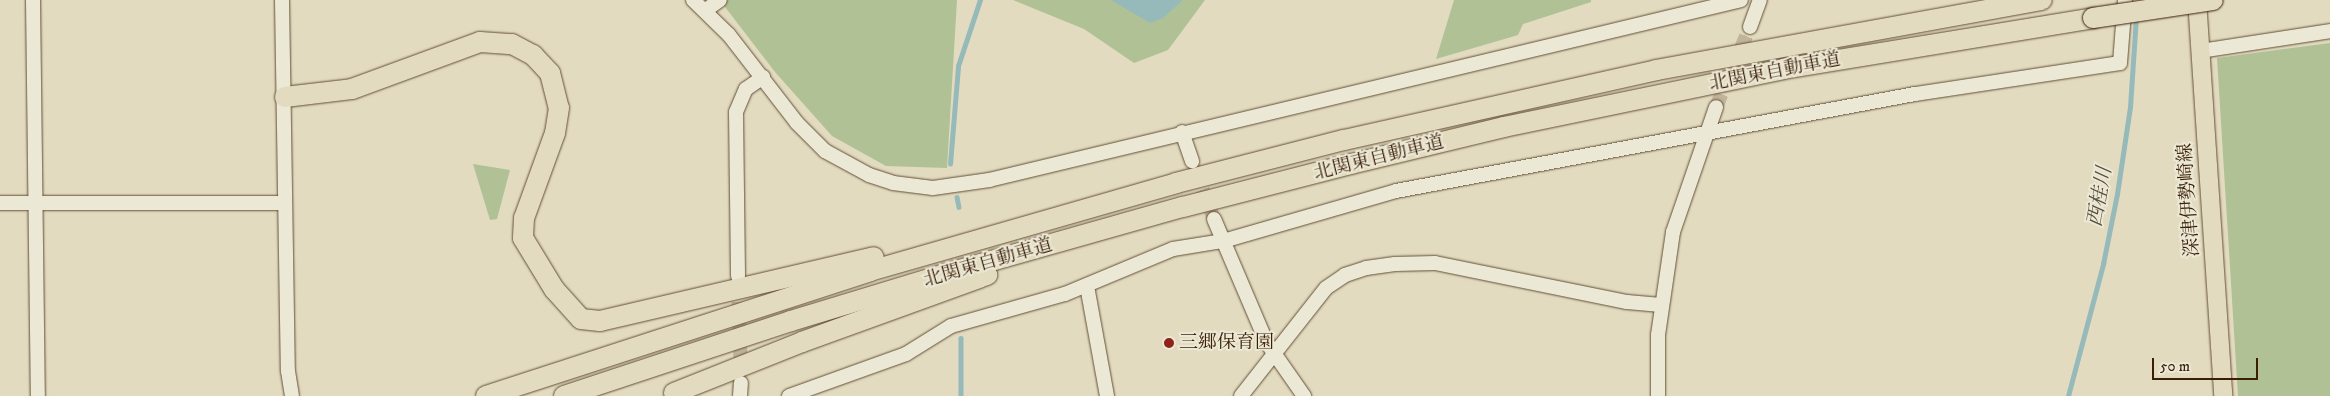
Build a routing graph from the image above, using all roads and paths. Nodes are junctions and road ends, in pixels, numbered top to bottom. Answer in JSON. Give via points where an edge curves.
{"nodes":[{"id":1,"x":33,"y":0,"type":"edge"},
{"id":2,"x":282,"y":0,"type":"edge"},
{"id":3,"x":693,"y":0,"type":"edge"},
{"id":4,"x":720,"y":0,"type":"edge"},
{"id":5,"x":1741,"y":0,"type":"edge"},
{"id":6,"x":1760,"y":0,"type":"edge"},
{"id":7,"x":2042,"y":0,"type":"edge"},
{"id":8,"x":2125,"y":0,"type":"edge"},
{"id":9,"x":2197,"y":0,"type":"edge"},
{"id":10,"x":2213,"y":0,"type":"edge"},
{"id":11,"x":706,"y":10,"type":"junction"},
{"id":12,"x":1750,"y":27,"type":"tunnel mouth"},
{"id":13,"x":2330,"y":31,"type":"edge"},
{"id":14,"x":2200,"y":51,"type":"junction"},
{"id":15,"x":763,"y":77,"type":"junction"},
{"id":16,"x":286,"y":97,"type":"junction"},
{"id":17,"x":1716,"y":106,"type":"tunnel mouth"},
{"id":18,"x":1182,"y":132,"type":"junction"},
{"id":19,"x":1705,"y":132,"type":"junction"},
{"id":20,"x":1192,"y":161,"type":"tunnel mouth"},
{"id":21,"x":0,"y":203,"type":"edge"},
{"id":22,"x":37,"y":203,"type":"junction"},
{"id":23,"x":285,"y":203,"type":"junction"},
{"id":24,"x":1182,"y":207,"type":"junction"},
{"id":25,"x":1214,"y":219,"type":"tunnel mouth"},
{"id":26,"x":1022,"y":226,"type":"junction"},
{"id":27,"x":511,"y":227,"type":"dead end"},
{"id":28,"x":1223,"y":241,"type":"junction"},
{"id":29,"x":738,"y":276,"type":"tunnel mouth"},
{"id":30,"x":1087,"y":286,"type":"junction"},
{"id":31,"x":1661,"y":305,"type":"junction"},
{"id":32,"x":1274,"y":354,"type":"junction"},
{"id":33,"x":674,"y":393,"type":"dead end"},
{"id":34,"x":38,"y":396,"type":"edge"},
{"id":35,"x":292,"y":396,"type":"edge"},
{"id":36,"x":486,"y":396,"type":"edge"},
{"id":37,"x":564,"y":396,"type":"edge"},
{"id":38,"x":789,"y":396,"type":"edge"},
{"id":39,"x":1107,"y":396,"type":"edge"},
{"id":40,"x":1241,"y":396,"type":"edge"},
{"id":41,"x":1304,"y":396,"type":"edge"},
{"id":42,"x":1658,"y":396,"type":"edge"},
{"id":43,"x":2222,"y":396,"type":"edge"}],
"edges":[{"from":1,"to":22,"type":"street"},
{"from":2,"to":16,"type":"street"},
{"from":3,"to":11,"type":"street"},
{"from":4,"to":11,"type":"street"},
{"from":5,"to":18,"type":"street"},
{"from":6,"to":12,"type":"street"},
{"from":7,"to":26,"type":"highway","name":"北関東自動車道","via":[[1778,46],[1500,103],[1325,145]]},
{"from":8,"to":19,"type":"street","via":[[2120,63],[1915,94]]},
{"from":9,"to":14,"type":"main road","name":"深津伊勢崎線"},
{"from":10,"to":24,"type":"highway","name":"北関東自動車道","bridge":true,"via":[[1877,52],[1657,94]]},
{"from":11,"to":15,"type":"street"},
{"from":13,"to":14,"type":"street"},
{"from":14,"to":43,"type":"main road","name":"深津伊勢崎線"},
{"from":15,"to":18,"type":"street","via":[[797,123],[825,151],[868,175],[912,186],[962,185]]},
{"from":15,"to":29,"type":"street","via":[[746,89],[736,112]]},
{"from":16,"to":23,"type":"street"},
{"from":16,"to":26,"type":"highway","via":[[352,89],[480,42],[512,44],[533,56],[550,73],[559,108],[555,133],[524,218],[523,238],[568,308],[581,319],[590,321]]},
{"from":16,"to":27,"type":"highway","via":[[352,98],[480,52],[496,50],[518,57],[542,78],[550,108],[546,132]]},
{"from":17,"to":19,"type":"street"},
{"from":18,"to":20,"type":"street"},
{"from":19,"to":28,"type":"street","via":[[1396,191]]},
{"from":19,"to":31,"type":"street","via":[[1678,211]]},
{"from":21,"to":22,"type":"street"},
{"from":22,"to":23,"type":"street"},
{"from":22,"to":34,"type":"street"},
{"from":23,"to":35,"type":"street","via":[[288,371]]},
{"from":24,"to":33,"type":"highway","via":[[802,342]]},
{"from":24,"to":37,"type":"highway","name":"北関東自動車道","via":[[801,318]]},
{"from":25,"to":28,"type":"street"},
{"from":26,"to":36,"type":"highway","name":"北関東自動車道","via":[[822,286]]},
{"from":28,"to":30,"type":"street","via":[[1173,249]]},
{"from":28,"to":32,"type":"street"},
{"from":30,"to":38,"type":"street","via":[[951,326],[906,354]]},
{"from":30,"to":39,"type":"street"},
{"from":31,"to":32,"type":"street","via":[[1618,301],[1435,263],[1395,264],[1366,268],[1335,280]]},
{"from":31,"to":42,"type":"street"},
{"from":32,"to":40,"type":"street"},
{"from":32,"to":41,"type":"street"}]}
